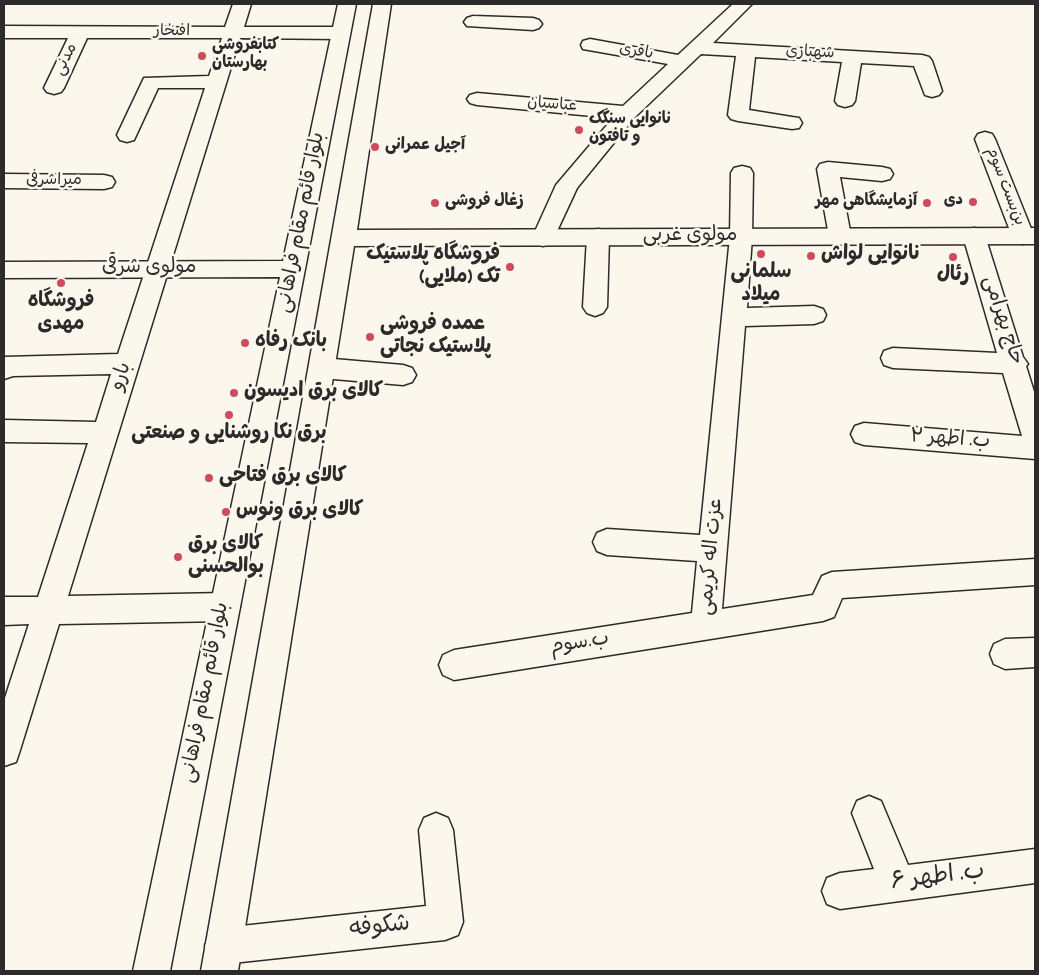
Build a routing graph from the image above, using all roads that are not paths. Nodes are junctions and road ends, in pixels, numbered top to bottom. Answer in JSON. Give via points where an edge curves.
{"nodes":[{"id":1,"x":242,"y":4,"type":"edge"},
{"id":2,"x":347,"y":4,"type":"edge"},
{"id":3,"x":382,"y":4,"type":"edge"},
{"id":4,"x":501,"y":4,"type":"edge"},
{"id":5,"x":743,"y":4,"type":"edge"},
{"id":6,"x":473,"y":22,"type":"dead end"},
{"id":7,"x":498,"y":23,"type":"junction"},
{"id":8,"x":533,"y":24,"type":"dead end"},
{"id":9,"x":4,"y":32,"type":"edge"},
{"id":10,"x":80,"y":33,"type":"junction"},
{"id":11,"x":232,"y":33,"type":"junction"},
{"id":12,"x":341,"y":33,"type":"junction"},
{"id":13,"x":590,"y":45,"type":"dead end"},
{"id":14,"x":698,"y":48,"type":"junction"},
{"id":15,"x":746,"y":50,"type":"junction"},
{"id":16,"x":852,"y":57,"type":"junction"},
{"id":17,"x":682,"y":61,"type":"junction"},
{"id":18,"x":217,"y":82,"type":"junction"},
{"id":19,"x":54,"y":88,"type":"dead end"},
{"id":20,"x":932,"y":90,"type":"dead end"},
{"id":21,"x":477,"y":99,"type":"dead end"},
{"id":22,"x":845,"y":101,"type":"dead end"},
{"id":23,"x":628,"y":113,"type":"junction"},
{"id":24,"x":792,"y":123,"type":"dead end"},
{"id":25,"x":127,"y":135,"type":"dead end"},
{"id":26,"x":985,"y":139,"type":"dead end"},
{"id":27,"x":742,"y":173,"type":"dead end"},
{"id":28,"x":882,"y":174,"type":"dead end"},
{"id":29,"x":104,"y":182,"type":"dead end"},
{"id":30,"x":5,"y":184,"type":"edge"},
{"id":31,"x":840,"y":236,"type":"junction"},
{"id":32,"x":974,"y":236,"type":"junction"},
{"id":33,"x":1029,"y":236,"type":"edge"},
{"id":34,"x":598,"y":237,"type":"junction"},
{"id":35,"x":741,"y":237,"type":"junction"},
{"id":36,"x":344,"y":238,"type":"junction"},
{"id":37,"x":543,"y":238,"type":"junction"},
{"id":38,"x":157,"y":269,"type":"junction"},
{"id":39,"x":294,"y":269,"type":"junction"},
{"id":40,"x":4,"y":270,"type":"edge"},
{"id":41,"x":595,"y":307,"type":"dead end"},
{"id":42,"x":814,"y":315,"type":"dead end"},
{"id":43,"x":734,"y":317,"type":"junction"},
{"id":44,"x":893,"y":358,"type":"dead end"},
{"id":45,"x":127,"y":364,"type":"junction"},
{"id":46,"x":1015,"y":364,"type":"junction"},
{"id":47,"x":322,"y":368,"type":"junction"},
{"id":48,"x":4,"y":369,"type":"edge"},
{"id":49,"x":403,"y":375,"type":"dead end"},
{"id":50,"x":4,"y":432,"type":"edge"},
{"id":51,"x":105,"y":433,"type":"junction"},
{"id":52,"x":864,"y":434,"type":"dead end"},
{"id":53,"x":1035,"y":436,"type":"edge"},
{"id":54,"x":1035,"y":448,"type":"edge"},
{"id":55,"x":606,"y":542,"type":"dead end"},
{"id":56,"x":713,"y":549,"type":"junction"},
{"id":57,"x":1035,"y":572,"type":"edge"},
{"id":58,"x":225,"y":607,"type":"junction"},
{"id":59,"x":48,"y":610,"type":"junction"},
{"id":60,"x":4,"y":611,"type":"edge"},
{"id":61,"x":706,"y":625,"type":"junction"},
{"id":62,"x":1035,"y":653,"type":"edge"},
{"id":63,"x":1005,"y":654,"type":"dead end"},
{"id":64,"x":454,"y":665,"type":"dead end"},
{"id":65,"x":4,"y":750,"type":"edge"},
{"id":66,"x":869,"y":813,"type":"dead end"},
{"id":67,"x":436,"y":830,"type":"dead end"},
{"id":68,"x":1035,"y":866,"type":"edge"},
{"id":69,"x":898,"y":884,"type":"junction"},
{"id":70,"x":840,"y":891,"type":"dead end"},
{"id":71,"x":221,"y":959,"type":"edge"},
{"id":72,"x":151,"y":971,"type":"edge"}],
"edges":[{"from":1,"to":11,"type":"street","name":"بارو"},
{"from":2,"to":12,"type":"street","name":"بلوار قائم مقام فراهانی"},
{"from":3,"to":36,"type":"street","name":"بلوار قائم مقام فراهانی"},
{"from":4,"to":7,"type":"street"},
{"from":5,"to":14,"type":"street"},
{"from":6,"to":7,"type":"street"},
{"from":7,"to":8,"type":"street"},
{"from":9,"to":10,"type":"street","name":"افتخار"},
{"from":10,"to":11,"type":"street","name":"افتخار"},
{"from":10,"to":19,"type":"street","name":"مدنی"},
{"from":11,"to":12,"type":"street","name":"افتخار"},
{"from":11,"to":18,"type":"street","name":"بارو"},
{"from":12,"to":39,"type":"street","name":"بلوار قائم مقام فراهانی"},
{"from":13,"to":17,"type":"street","name":"باقری"},
{"from":14,"to":15,"type":"street","name":"شهبازی"},
{"from":14,"to":17,"type":"street"},
{"from":15,"to":16,"type":"street","name":"شهبازی"},
{"from":15,"to":24,"type":"street","via":[[738,115]]},
{"from":16,"to":20,"type":"street","name":"شهبازی","via":[[922,61]]},
{"from":16,"to":22,"type":"street"},
{"from":17,"to":23,"type":"street"},
{"from":18,"to":25,"type":"street","via":[[152,82]]},
{"from":18,"to":38,"type":"street","name":"بارو"},
{"from":21,"to":23,"type":"street","name":"عباسیان"},
{"from":23,"to":37,"type":"street","via":[[566,185]]},
{"from":26,"to":33,"type":"street","name":"بن‌بست سوم"},
{"from":27,"to":35,"type":"street","name":"عزت اله کریمی"},
{"from":28,"to":31,"type":"street","via":[[828,168]]},
{"from":29,"to":30,"type":"street","name":"میراشرفی"},
{"from":31,"to":32,"type":"street","name":"مولوی غربی"},
{"from":31,"to":35,"type":"street","name":"مولوی غربی"},
{"from":32,"to":33,"type":"street","name":"مولوی غربی"},
{"from":32,"to":46,"type":"street","name":"حاج بهرامی"},
{"from":34,"to":35,"type":"street","name":"مولوی غربی"},
{"from":34,"to":37,"type":"street","name":"مولوی غربی"},
{"from":34,"to":41,"type":"street"},
{"from":35,"to":43,"type":"street","name":"عزت اله کریمی"},
{"from":36,"to":37,"type":"street","name":"مولوی غربی"},
{"from":36,"to":47,"type":"street","name":"بلوار قائم مقام فراهانی"},
{"from":38,"to":39,"type":"street","name":"مولوی شرقی"},
{"from":38,"to":40,"type":"street","name":"مولوی شرقی"},
{"from":38,"to":45,"type":"street","name":"بارو"},
{"from":39,"to":58,"type":"street","name":"بلوار قائم مقام فراهانی"},
{"from":42,"to":43,"type":"street"},
{"from":43,"to":56,"type":"street","name":"عزت اله کریمی"},
{"from":44,"to":46,"type":"street"},
{"from":45,"to":48,"type":"street","via":[[5,366]]},
{"from":45,"to":51,"type":"street","name":"بارو"},
{"from":46,"to":53,"type":"street","name":"حاج بهرامی"},
{"from":47,"to":49,"type":"street"},
{"from":47,"to":71,"type":"street","name":"بلوار قائم مقام فراهانی"},
{"from":50,"to":51,"type":"street"},
{"from":51,"to":59,"type":"street","name":"بارو"},
{"from":52,"to":54,"type":"street","name":"ب. اطهر ۲"},
{"from":55,"to":56,"type":"street"},
{"from":56,"to":61,"type":"street","name":"عزت اله کریمی"},
{"from":57,"to":61,"type":"street","name":"عزت اله کریمی","via":[[832,585],[823,607]]},
{"from":58,"to":59,"type":"street"},
{"from":58,"to":72,"type":"street","name":"بلوار قائم مقام فراهانی"},
{"from":59,"to":60,"type":"street"},
{"from":59,"to":65,"type":"street","name":"بارو"},
{"from":61,"to":64,"type":"street","name":"ب.سوم"},
{"from":62,"to":63,"type":"street"},
{"from":66,"to":69,"type":"street"},
{"from":67,"to":71,"type":"street","name":"شکوفه","via":[[445,922]]},
{"from":68,"to":69,"type":"street","name":"ب. اطهر ۶"},
{"from":69,"to":70,"type":"street","name":"ب. اطهر ۶"}]}
